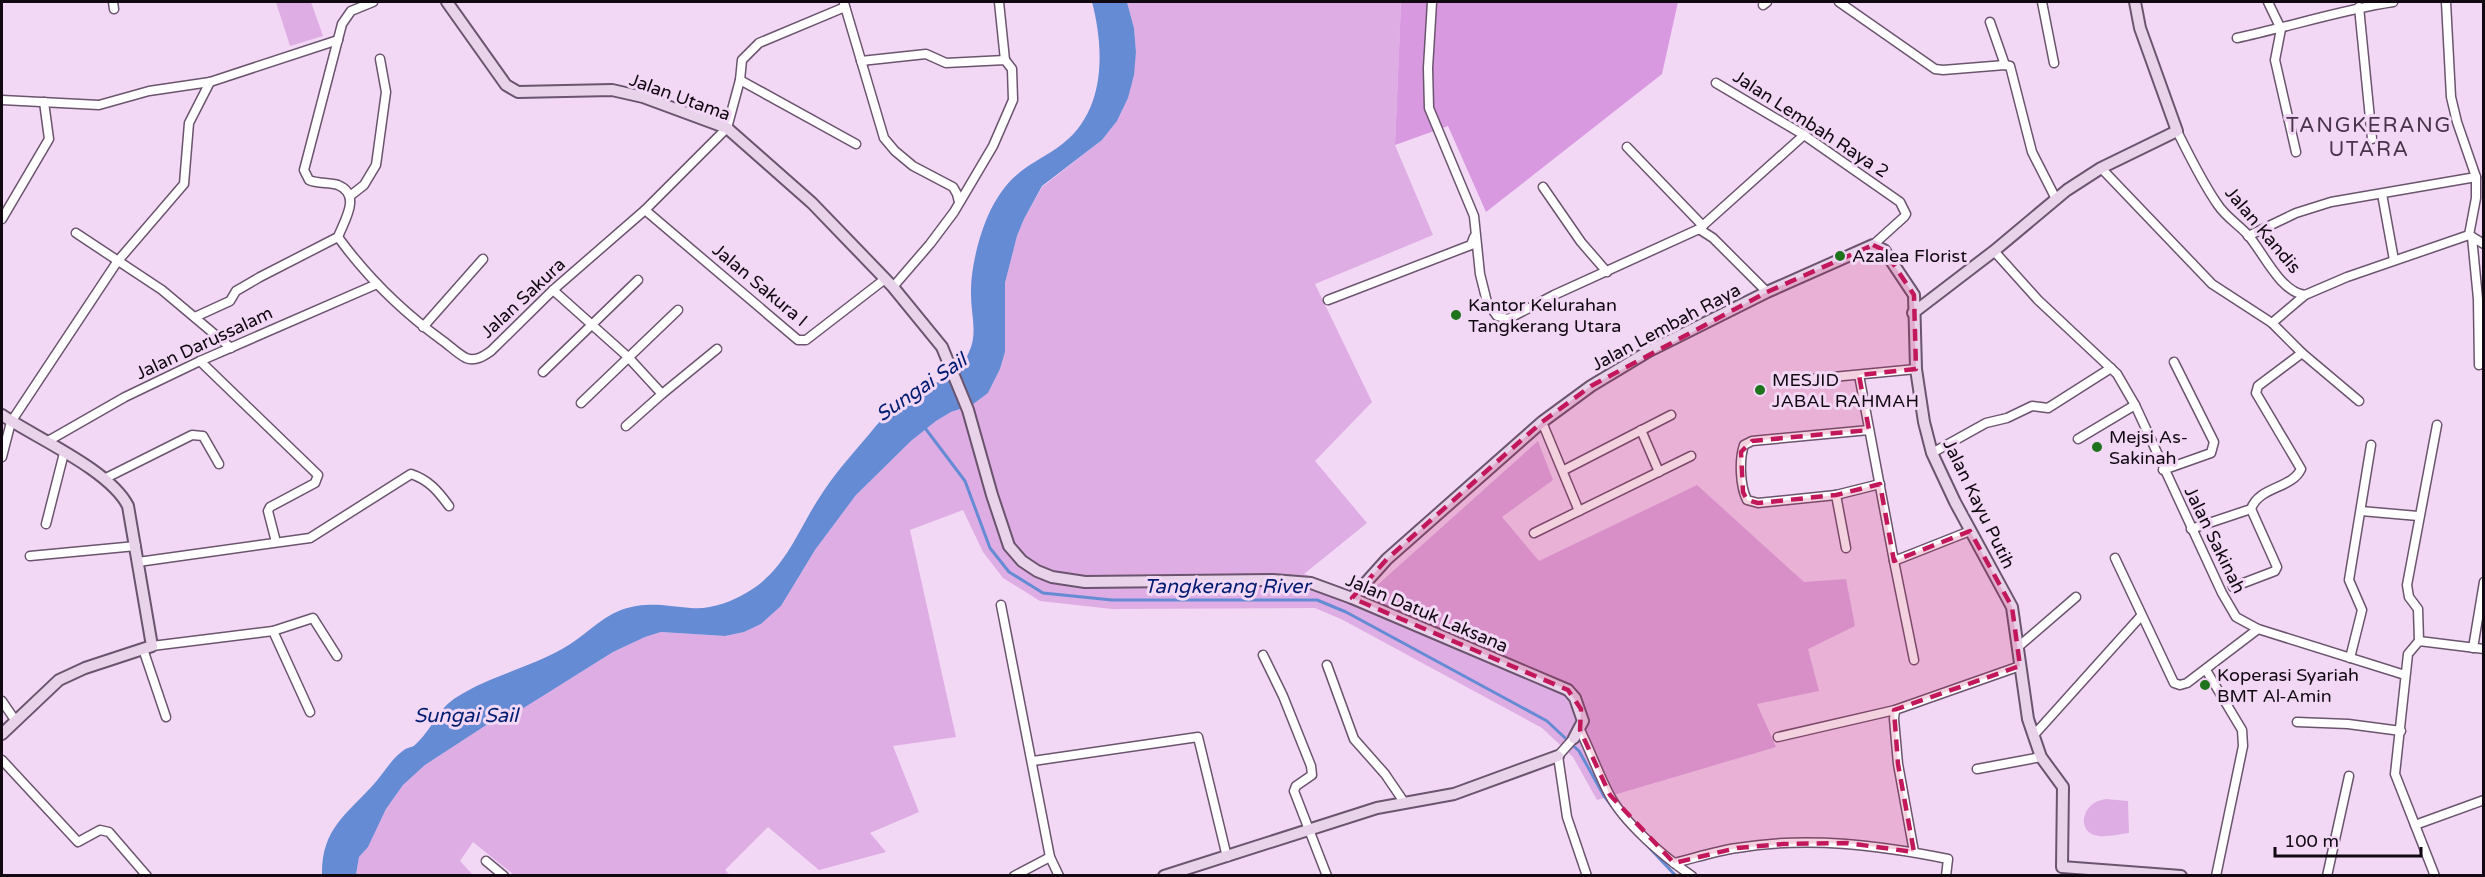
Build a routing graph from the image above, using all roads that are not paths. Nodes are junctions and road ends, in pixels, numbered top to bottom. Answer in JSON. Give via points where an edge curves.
{"nodes":[{"id":1,"x":373,"y":2,"type":"edge"},
{"id":2,"x":447,"y":2,"type":"edge"},
{"id":3,"x":999,"y":2,"type":"edge"},
{"id":4,"x":1432,"y":2,"type":"edge"},
{"id":5,"x":1839,"y":2,"type":"edge"},
{"id":6,"x":2042,"y":2,"type":"edge"},
{"id":7,"x":2135,"y":2,"type":"edge"},
{"id":8,"x":2268,"y":2,"type":"edge"},
{"id":9,"x":2393,"y":2,"type":"edge"},
{"id":10,"x":2446,"y":2,"type":"edge"},
{"id":11,"x":844,"y":4,"type":"edge"},
{"id":12,"x":2359,"y":7,"type":"junction"},
{"id":13,"x":1990,"y":22,"type":"dead end"},
{"id":14,"x":2281,"y":29,"type":"junction"},
{"id":15,"x":2237,"y":38,"type":"dead end"},
{"id":16,"x":338,"y":40,"type":"junction"},
{"id":17,"x":380,"y":59,"type":"dead end"},
{"id":18,"x":1005,"y":60,"type":"junction"},
{"id":19,"x":861,"y":61,"type":"junction"},
{"id":20,"x":2054,"y":63,"type":"dead end"},
{"id":21,"x":2005,"y":65,"type":"junction"},
{"id":22,"x":740,"y":80,"type":"junction"},
{"id":23,"x":210,"y":82,"type":"junction"},
{"id":24,"x":1716,"y":83,"type":"dead end"},
{"id":25,"x":2,"y":100,"type":"edge"},
{"id":26,"x":44,"y":102,"type":"junction"},
{"id":27,"x":726,"y":128,"type":"junction"},
{"id":28,"x":2177,"y":131,"type":"junction"},
{"id":29,"x":1804,"y":135,"type":"junction"},
{"id":30,"x":2372,"y":139,"type":"dead end"},
{"id":31,"x":856,"y":144,"type":"dead end"},
{"id":32,"x":1627,"y":147,"type":"dead end"},
{"id":33,"x":2296,"y":152,"type":"dead end"},
{"id":34,"x":2101,"y":168,"type":"junction"},
{"id":35,"x":2476,"y":177,"type":"junction"},
{"id":36,"x":1543,"y":187,"type":"dead end"},
{"id":37,"x":2382,"y":194,"type":"junction"},
{"id":38,"x":350,"y":196,"type":"junction"},
{"id":39,"x":2056,"y":199,"type":"junction"},
{"id":40,"x":958,"y":202,"type":"junction"},
{"id":41,"x":645,"y":210,"type":"junction"},
{"id":42,"x":2,"y":219,"type":"edge"},
{"id":43,"x":1701,"y":228,"type":"junction"},
{"id":44,"x":76,"y":233,"type":"dead end"},
{"id":45,"x":1475,"y":233,"type":"junction"},
{"id":46,"x":2248,"y":236,"type":"junction"},
{"id":47,"x":2470,"y":236,"type":"junction"},
{"id":48,"x":338,"y":237,"type":"junction"},
{"id":49,"x":1873,"y":244,"type":"junction"},
{"id":50,"x":2484,"y":244,"type":"edge"},
{"id":51,"x":1994,"y":251,"type":"junction"},
{"id":52,"x":483,"y":259,"type":"dead end"},
{"id":53,"x":2394,"y":260,"type":"junction"},
{"id":54,"x":117,"y":262,"type":"junction"},
{"id":55,"x":1607,"y":272,"type":"junction"},
{"id":56,"x":885,"y":279,"type":"junction"},
{"id":57,"x":639,"y":280,"type":"dead end"},
{"id":58,"x":377,"y":284,"type":"junction"},
{"id":59,"x":893,"y":287,"type":"junction"},
{"id":60,"x":553,"y":290,"type":"junction"},
{"id":61,"x":1767,"y":292,"type":"junction"},
{"id":62,"x":2305,"y":295,"type":"junction"},
{"id":63,"x":1328,"y":300,"type":"dead end"},
{"id":64,"x":678,"y":310,"type":"dead end"},
{"id":65,"x":1912,"y":313,"type":"junction"},
{"id":66,"x":195,"y":317,"type":"junction"},
{"id":67,"x":2272,"y":323,"type":"junction"},
{"id":68,"x":592,"y":326,"type":"junction"},
{"id":69,"x":423,"y":327,"type":"junction"},
{"id":70,"x":231,"y":348,"type":"junction"},
{"id":71,"x":717,"y":350,"type":"dead end"},
{"id":72,"x":2302,"y":353,"type":"junction"},
{"id":73,"x":628,"y":357,"type":"junction"},
{"id":74,"x":200,"y":361,"type":"junction"},
{"id":75,"x":2174,"y":362,"type":"dead end"},
{"id":76,"x":2479,"y":364,"type":"dead end"},
{"id":77,"x":952,"y":368,"type":"joint"},
{"id":78,"x":2111,"y":368,"type":"junction"},
{"id":79,"x":1916,"y":369,"type":"junction"},
{"id":80,"x":543,"y":372,"type":"dead end"},
{"id":81,"x":1860,"y":375,"type":"junction"},
{"id":82,"x":1780,"y":382,"type":"dead end"},
{"id":83,"x":662,"y":394,"type":"junction"},
{"id":84,"x":2359,"y":401,"type":"dead end"},
{"id":85,"x":581,"y":403,"type":"dead end"},
{"id":86,"x":2135,"y":405,"type":"junction"},
{"id":87,"x":1671,"y":415,"type":"dead end"},
{"id":88,"x":6,"y":418,"type":"edge"},
{"id":89,"x":1542,"y":422,"type":"junction"},
{"id":90,"x":2437,"y":425,"type":"dead end"},
{"id":91,"x":626,"y":426,"type":"dead end"},
{"id":92,"x":1641,"y":430,"type":"junction"},
{"id":93,"x":1869,"y":430,"type":"junction"},
{"id":94,"x":2078,"y":439,"type":"dead end"},
{"id":95,"x":48,"y":441,"type":"junction"},
{"id":96,"x":2372,"y":445,"type":"dead end"},
{"id":97,"x":64,"y":453,"type":"junction"},
{"id":98,"x":1932,"y":453,"type":"junction"},
{"id":99,"x":1691,"y":456,"type":"dead end"},
{"id":100,"x":2,"y":457,"type":"edge"},
{"id":101,"x":219,"y":464,"type":"dead end"},
{"id":102,"x":1564,"y":470,"type":"junction"},
{"id":103,"x":2163,"y":470,"type":"junction"},
{"id":104,"x":1659,"y":472,"type":"junction"},
{"id":105,"x":104,"y":479,"type":"junction"},
{"id":106,"x":1880,"y":484,"type":"junction"},
{"id":107,"x":1836,"y":495,"type":"junction"},
{"id":108,"x":449,"y":506,"type":"dead end"},
{"id":109,"x":2251,"y":509,"type":"junction"},
{"id":110,"x":1579,"y":511,"type":"junction"},
{"id":111,"x":2361,"y":512,"type":"junction"},
{"id":112,"x":2418,"y":516,"type":"junction"},
{"id":113,"x":46,"y":524,"type":"dead end"},
{"id":114,"x":2191,"y":529,"type":"junction"},
{"id":115,"x":1970,"y":531,"type":"junction"},
{"id":116,"x":1534,"y":534,"type":"dead end"},
{"id":117,"x":276,"y":542,"type":"junction"},
{"id":118,"x":136,"y":546,"type":"junction"},
{"id":119,"x":1846,"y":548,"type":"dead end"},
{"id":120,"x":30,"y":556,"type":"dead end"},
{"id":121,"x":2115,"y":558,"type":"dead end"},
{"id":122,"x":138,"y":561,"type":"junction"},
{"id":123,"x":1894,"y":561,"type":"junction"},
{"id":124,"x":2484,"y":582,"type":"edge"},
{"id":125,"x":2233,"y":587,"type":"dead end"},
{"id":126,"x":2076,"y":597,"type":"dead end"},
{"id":127,"x":1352,"y":598,"type":"junction"},
{"id":128,"x":1000,"y":605,"type":"dead end"},
{"id":129,"x":2141,"y":616,"type":"junction"},
{"id":130,"x":2258,"y":629,"type":"junction"},
{"id":131,"x":273,"y":631,"type":"junction"},
{"id":132,"x":2419,"y":640,"type":"junction"},
{"id":133,"x":2018,"y":647,"type":"junction"},
{"id":134,"x":147,"y":648,"type":"junction"},
{"id":135,"x":2473,"y":648,"type":"junction"},
{"id":136,"x":2484,"y":649,"type":"edge"},
{"id":137,"x":1263,"y":654,"type":"dead end"},
{"id":138,"x":337,"y":656,"type":"dead end"},
{"id":139,"x":2350,"y":658,"type":"junction"},
{"id":140,"x":1914,"y":660,"type":"dead end"},
{"id":141,"x":1327,"y":665,"type":"dead end"},
{"id":142,"x":2020,"y":666,"type":"junction"},
{"id":143,"x":2206,"y":670,"type":"junction"},
{"id":144,"x":2405,"y":675,"type":"junction"},
{"id":145,"x":2,"y":701,"type":"edge"},
{"id":146,"x":1895,"y":710,"type":"junction"},
{"id":147,"x":310,"y":712,"type":"dead end"},
{"id":148,"x":166,"y":717,"type":"dead end"},
{"id":149,"x":15,"y":720,"type":"junction"},
{"id":150,"x":2297,"y":722,"type":"dead end"},
{"id":151,"x":2401,"y":731,"type":"junction"},
{"id":152,"x":2,"y":734,"type":"edge"},
{"id":153,"x":1577,"y":734,"type":"junction"},
{"id":154,"x":2033,"y":735,"type":"junction"},
{"id":155,"x":1778,"y":736,"type":"dead end"},
{"id":156,"x":1559,"y":755,"type":"junction"},
{"id":157,"x":2041,"y":757,"type":"junction"},
{"id":158,"x":2,"y":760,"type":"edge"},
{"id":159,"x":1033,"y":761,"type":"junction"},
{"id":160,"x":1977,"y":769,"type":"dead end"},
{"id":161,"x":2349,"y":777,"type":"dead end"},
{"id":162,"x":2484,"y":800,"type":"edge"},
{"id":163,"x":1404,"y":802,"type":"junction"},
{"id":164,"x":2415,"y":825,"type":"junction"},
{"id":165,"x":1308,"y":829,"type":"junction"},
{"id":166,"x":1914,"y":852,"type":"junction"},
{"id":167,"x":1050,"y":856,"type":"junction"},
{"id":168,"x":1227,"y":856,"type":"junction"},
{"id":169,"x":486,"y":861,"type":"dead end"},
{"id":170,"x":1674,"y":863,"type":"junction"},
{"id":171,"x":2061,"y":871,"type":"edge"},
{"id":172,"x":147,"y":876,"type":"edge"},
{"id":173,"x":504,"y":876,"type":"edge"},
{"id":174,"x":1014,"y":876,"type":"edge"},
{"id":175,"x":1059,"y":876,"type":"edge"},
{"id":176,"x":1164,"y":876,"type":"edge"},
{"id":177,"x":1327,"y":876,"type":"edge"},
{"id":178,"x":1587,"y":876,"type":"edge"},
{"id":179,"x":1692,"y":876,"type":"edge"},
{"id":180,"x":1946,"y":876,"type":"edge"},
{"id":181,"x":2181,"y":876,"type":"edge"},
{"id":182,"x":2216,"y":876,"type":"edge"},
{"id":183,"x":2327,"y":876,"type":"edge"},
{"id":184,"x":2435,"y":876,"type":"edge"}],
"edges":[{"from":1,"to":16,"type":"street","via":[[348,14]]},
{"from":2,"to":27,"type":"street","name":"Jalan Utama","via":[[492,69],[518,92],[612,90],[643,97]]},
{"from":3,"to":18,"type":"street"},
{"from":4,"to":45,"type":"street","via":[[1429,108],[1470,205]]},
{"from":5,"to":21,"type":"street","via":[[1935,69]]},
{"from":6,"to":20,"type":"street"},
{"from":7,"to":28,"type":"street","name":"Jalan Kandis","via":[[2140,28]]},
{"from":8,"to":14,"type":"street"},
{"from":9,"to":12,"type":"street"},
{"from":10,"to":35,"type":"street","via":[[2451,97]]},
{"from":11,"to":19,"type":"street"},
{"from":11,"to":22,"type":"street","via":[[759,43],[742,60]]},
{"from":12,"to":14,"type":"street"},
{"from":12,"to":30,"type":"street"},
{"from":13,"to":21,"type":"street"},
{"from":14,"to":15,"type":"street"},
{"from":14,"to":33,"type":"street","via":[[2275,60]]},
{"from":16,"to":23,"type":"street"},
{"from":16,"to":38,"type":"street","via":[[304,170],[309,180],[338,186]]},
{"from":17,"to":38,"type":"street","via":[[386,92],[376,165],[364,185]]},
{"from":18,"to":19,"type":"street","via":[[946,63],[926,54]]},
{"from":18,"to":40,"type":"street","via":[[1012,69],[1013,100],[993,146]]},
{"from":19,"to":40,"type":"street","via":[[884,138],[913,166],[953,188]]},
{"from":21,"to":39,"type":"street","via":[[2010,66],[2014,76],[2032,152]]},
{"from":22,"to":27,"type":"street"},
{"from":22,"to":31,"type":"street"},
{"from":23,"to":26,"type":"street","via":[[149,91],[99,105]]},
{"from":23,"to":54,"type":"street","via":[[189,123],[184,184]]},
{"from":24,"to":29,"type":"street","name":"Jalan Lembah Raya 2"},
{"from":25,"to":26,"type":"street"},
{"from":26,"to":42,"type":"street","via":[[49,139]]},
{"from":27,"to":41,"type":"street","name":"Jalan Sakura"},
{"from":27,"to":56,"type":"street","name":"Jalan Utama","via":[[812,203]]},
{"from":28,"to":34,"type":"street"},
{"from":28,"to":46,"type":"street","name":"Jalan Kandis","via":[[2220,208]]},
{"from":29,"to":43,"type":"street"},
{"from":29,"to":49,"type":"street","name":"Jalan Lembah Raya 2","via":[[1900,202],[1906,214]]},
{"from":32,"to":43,"type":"street"},
{"from":34,"to":39,"type":"street"},
{"from":34,"to":67,"type":"street","via":[[2212,285]]},
{"from":35,"to":37,"type":"street"},
{"from":35,"to":47,"type":"street"},
{"from":36,"to":55,"type":"street"},
{"from":37,"to":46,"type":"street","via":[[2331,202],[2296,213]]},
{"from":37,"to":53,"type":"street"},
{"from":38,"to":48,"type":"street"},
{"from":39,"to":51,"type":"street"},
{"from":40,"to":59,"type":"street","via":[[930,244]]},
{"from":41,"to":56,"type":"street","name":"Jalan Sakura I","via":[[798,340],[806,340]]},
{"from":41,"to":60,"type":"street","name":"Jalan Sakura"},
{"from":43,"to":55,"type":"street"},
{"from":43,"to":61,"type":"street"},
{"from":44,"to":54,"type":"street"},
{"from":45,"to":55,"type":"street","via":[[1487,302],[1497,316],[1508,319]]},
{"from":45,"to":63,"type":"street","via":[[1471,245]]},
{"from":46,"to":62,"type":"street","name":"Jalan Kandis","via":[[2284,283]]},
{"from":47,"to":50,"type":"street"},
{"from":47,"to":53,"type":"street","name":"Jalan Kandis"},
{"from":47,"to":76,"type":"street","via":[[2478,299]]},
{"from":48,"to":58,"type":"street","name":"Jalan Sakura"},
{"from":48,"to":66,"type":"street","via":[[260,277],[236,291],[230,301]]},
{"from":49,"to":61,"type":"street","name":"Jalan Lembah Raya"},
{"from":49,"to":65,"type":"street","via":[[1884,250],[1914,295]]},
{"from":51,"to":65,"type":"street"},
{"from":51,"to":78,"type":"street","name":"Jalan Sakinah","via":[[2038,300]]},
{"from":52,"to":69,"type":"street"},
{"from":53,"to":62,"type":"street","name":"Jalan Kandis"},
{"from":54,"to":66,"type":"street","via":[[162,290]]},
{"from":54,"to":88,"type":"street"},
{"from":56,"to":59,"type":"street","name":"Jalan Utama"},
{"from":57,"to":68,"type":"street"},
{"from":58,"to":69,"type":"street","name":"Jalan Sakura"},
{"from":58,"to":70,"type":"street","name":"Jalan Darussalam"},
{"from":59,"to":77,"type":"street","name":"Jalan Utama","via":[[942,347]]},
{"from":60,"to":68,"type":"street"},
{"from":60,"to":69,"type":"street","name":"Jalan Sakura","via":[[481,358],[466,358]]},
{"from":61,"to":89,"type":"street","name":"Jalan Lembah Raya","via":[[1648,351]]},
{"from":62,"to":67,"type":"street"},
{"from":64,"to":73,"type":"street"},
{"from":65,"to":79,"type":"street","name":"Jalan Kayu Putih"},
{"from":66,"to":70,"type":"street"},
{"from":67,"to":72,"type":"street"},
{"from":68,"to":73,"type":"street"},
{"from":68,"to":80,"type":"street"},
{"from":70,"to":74,"type":"street","name":"Jalan Darussalam"},
{"from":71,"to":83,"type":"street"},
{"from":72,"to":84,"type":"street"},
{"from":72,"to":109,"type":"street","via":[[2258,386],[2256,393],[2301,469],[2298,475],[2259,497]]},
{"from":73,"to":83,"type":"street"},
{"from":73,"to":85,"type":"street"},
{"from":74,"to":95,"type":"street","name":"Jalan Darussalam","via":[[125,397]]},
{"from":74,"to":117,"type":"street","via":[[318,475],[315,483],[270,507]]},
{"from":75,"to":103,"type":"street","via":[[2214,442],[2211,453]]},
{"from":77,"to":127,"type":"street","name":"Jalan Datuk Laksana","via":[[1010,546],[1037,571],[1085,582],[1311,583]]},
{"from":78,"to":86,"type":"street","name":"Jalan Sakinah"},
{"from":78,"to":98,"type":"street","via":[[2048,408],[2032,406],[1986,423]]},
{"from":79,"to":81,"type":"street"},
{"from":79,"to":98,"type":"street","name":"Jalan Kayu Putih"},
{"from":81,"to":82,"type":"street"},
{"from":81,"to":93,"type":"street"},
{"from":83,"to":91,"type":"street"},
{"from":86,"to":94,"type":"street"},
{"from":86,"to":103,"type":"street","name":"Jalan Sakinah"},
{"from":87,"to":92,"type":"street"},
{"from":88,"to":95,"type":"street"},
{"from":88,"to":100,"type":"street"},
{"from":89,"to":102,"type":"street"},
{"from":89,"to":127,"type":"street","name":"Jalan Lembah Raya","via":[[1387,559]]},
{"from":90,"to":112,"type":"street"},
{"from":92,"to":102,"type":"street"},
{"from":92,"to":104,"type":"street"},
{"from":93,"to":106,"type":"street"},
{"from":93,"to":107,"type":"street","via":[[1752,441],[1744,445],[1743,492],[1747,500],[1758,503]]},
{"from":95,"to":97,"type":"street"},
{"from":96,"to":111,"type":"street"},
{"from":97,"to":105,"type":"street"},
{"from":97,"to":113,"type":"street"},
{"from":98,"to":115,"type":"street","name":"Jalan Kayu Putih"},
{"from":99,"to":104,"type":"street"},
{"from":101,"to":105,"type":"street","via":[[202,436],[192,435]]},
{"from":102,"to":110,"type":"street"},
{"from":103,"to":114,"type":"street","name":"Jalan Sakinah"},
{"from":104,"to":110,"type":"street"},
{"from":105,"to":118,"type":"street","via":[[128,506]]},
{"from":106,"to":107,"type":"street"},
{"from":106,"to":123,"type":"street"},
{"from":107,"to":119,"type":"street"},
{"from":108,"to":117,"type":"street","via":[[432,485],[411,474],[310,537]]},
{"from":109,"to":114,"type":"street"},
{"from":109,"to":125,"type":"street","via":[[2277,567],[2276,571]]},
{"from":110,"to":116,"type":"street"},
{"from":111,"to":112,"type":"street"},
{"from":111,"to":139,"type":"street","via":[[2349,580],[2362,610]]},
{"from":112,"to":132,"type":"street","via":[[2407,585],[2409,597],[2418,609]]},
{"from":114,"to":130,"type":"street","name":"Jalan Sakinah","via":[[2236,617]]},
{"from":115,"to":123,"type":"street"},
{"from":115,"to":133,"type":"street","name":"Jalan Kayu Putih","via":[[2012,607]]},
{"from":117,"to":122,"type":"street"},
{"from":118,"to":120,"type":"street"},
{"from":118,"to":122,"type":"street"},
{"from":121,"to":129,"type":"street"},
{"from":122,"to":134,"type":"street"},
{"from":123,"to":140,"type":"street"},
{"from":124,"to":135,"type":"street"},
{"from":126,"to":133,"type":"street"},
{"from":127,"to":153,"type":"street","name":"Jalan Datuk Laksana","via":[[1568,690],[1581,709],[1583,721]]},
{"from":128,"to":159,"type":"street"},
{"from":129,"to":143,"type":"street","via":[[2174,683],[2187,683]]},
{"from":129,"to":154,"type":"street"},
{"from":130,"to":139,"type":"street","name":"Jalan Sakinah"},
{"from":130,"to":143,"type":"street"},
{"from":131,"to":134,"type":"street"},
{"from":131,"to":138,"type":"street","via":[[313,618]]},
{"from":131,"to":147,"type":"street"},
{"from":132,"to":135,"type":"street"},
{"from":132,"to":144,"type":"street","via":[[2408,654]]},
{"from":133,"to":142,"type":"street","name":"Jalan Kayu Putih"},
{"from":134,"to":148,"type":"street"},
{"from":134,"to":149,"type":"street","via":[[59,680]]},
{"from":135,"to":136,"type":"street"},
{"from":137,"to":165,"type":"street","via":[[1313,772],[1294,791]]},
{"from":139,"to":144,"type":"street","name":"Jalan Sakinah"},
{"from":141,"to":163,"type":"street","via":[[1354,739]]},
{"from":142,"to":146,"type":"street"},
{"from":142,"to":154,"type":"street","name":"Jalan Kayu Putih"},
{"from":143,"to":182,"type":"street","via":[[2242,730],[2243,746]]},
{"from":144,"to":151,"type":"street"},
{"from":145,"to":149,"type":"street"},
{"from":146,"to":155,"type":"street"},
{"from":146,"to":166,"type":"street","via":[[1898,764]]},
{"from":149,"to":152,"type":"street"},
{"from":150,"to":151,"type":"street","via":[[2348,723]]},
{"from":151,"to":164,"type":"street","via":[[2395,774]]},
{"from":153,"to":156,"type":"street"},
{"from":153,"to":170,"type":"street","via":[[1610,795],[1630,822]]},
{"from":154,"to":157,"type":"street","name":"Jalan Kayu Putih"},
{"from":156,"to":163,"type":"street","via":[[1454,794]]},
{"from":156,"to":178,"type":"street","via":[[1567,817]]},
{"from":157,"to":160,"type":"street"},
{"from":157,"to":171,"type":"street","name":"Jalan Kayu Putih","via":[[2063,787]]},
{"from":158,"to":172,"type":"street","via":[[78,842],[100,830],[109,832]]},
{"from":159,"to":167,"type":"street"},
{"from":159,"to":168,"type":"street","via":[[1198,737]]},
{"from":161,"to":183,"type":"street"},
{"from":162,"to":164,"type":"street"},
{"from":163,"to":165,"type":"street"},
{"from":164,"to":184,"type":"street"},
{"from":165,"to":168,"type":"street"},
{"from":165,"to":177,"type":"street"},
{"from":166,"to":170,"type":"street","via":[[1847,843],[1783,844],[1737,848]]},
{"from":166,"to":180,"type":"street","via":[[1948,859]]},
{"from":167,"to":174,"type":"street"},
{"from":167,"to":175,"type":"street"},
{"from":168,"to":176,"type":"street"},
{"from":169,"to":173,"type":"street"},
{"from":170,"to":179,"type":"street"},
{"from":171,"to":181,"type":"street"}]}
